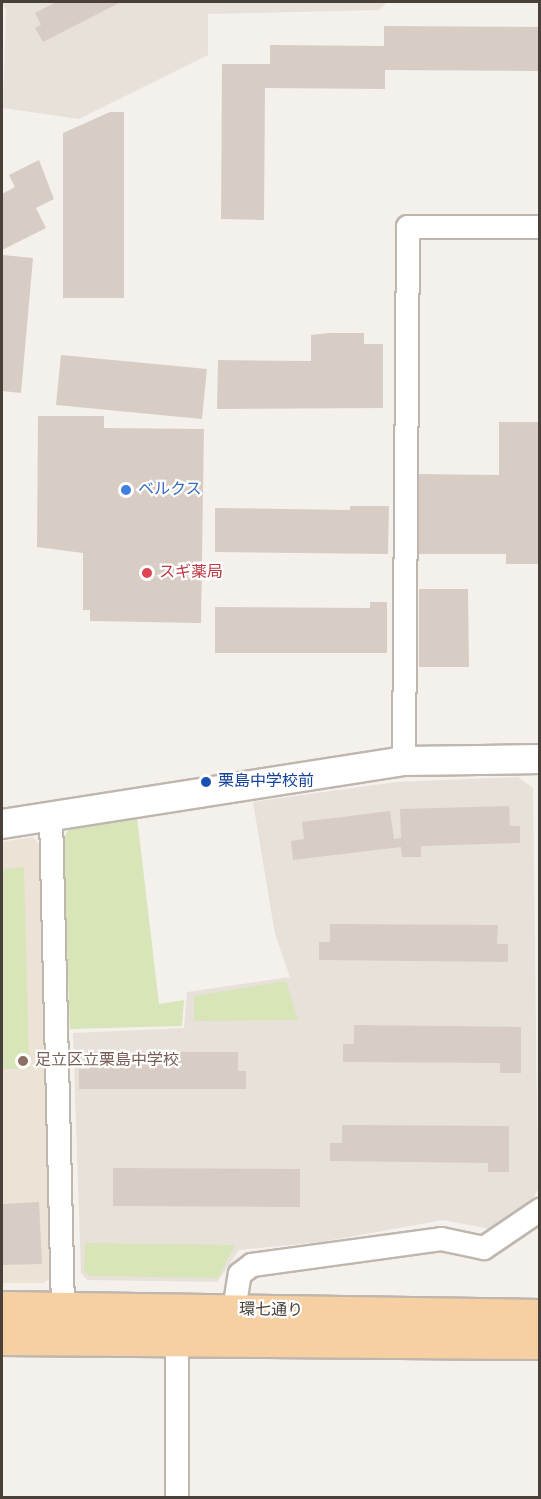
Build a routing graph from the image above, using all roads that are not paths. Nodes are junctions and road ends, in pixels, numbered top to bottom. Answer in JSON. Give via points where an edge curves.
{"nodes":[{"id":1,"x":540,"y":227,"type":"edge"},
{"id":2,"x":540,"y":759,"type":"edge"},
{"id":3,"x":404,"y":761,"type":"junction"},
{"id":4,"x":51,"y":817,"type":"junction"},
{"id":5,"x":2,"y":824,"type":"edge"},
{"id":6,"x":540,"y":1210,"type":"edge"},
{"id":7,"x":2,"y":1308,"type":"edge"},
{"id":8,"x":63,"y":1308,"type":"junction"},
{"id":9,"x":234,"y":1310,"type":"junction"},
{"id":10,"x":540,"y":1316,"type":"edge"},
{"id":11,"x":177,"y":1337,"type":"junction"},
{"id":12,"x":2,"y":1338,"type":"edge"},
{"id":13,"x":540,"y":1342,"type":"edge"},
{"id":14,"x":177,"y":1497,"type":"edge"}],
"edges":[{"from":1,"to":3,"type":"street","via":[[408,227]]},
{"from":2,"to":3,"type":"street"},
{"from":3,"to":4,"type":"street"},
{"from":4,"to":5,"type":"street"},
{"from":4,"to":8,"type":"street"},
{"from":6,"to":9,"type":"street","via":[[484,1248],[441,1239],[252,1265],[240,1274]]},
{"from":7,"to":8,"type":"main road","name":"環七通り"},
{"from":8,"to":9,"type":"main road","name":"環七通り"},
{"from":9,"to":10,"type":"main road","name":"環七通り"},
{"from":11,"to":12,"type":"main road","name":"環七通り"},
{"from":11,"to":13,"type":"main road","name":"環七通り"},
{"from":11,"to":14,"type":"street"}]}
